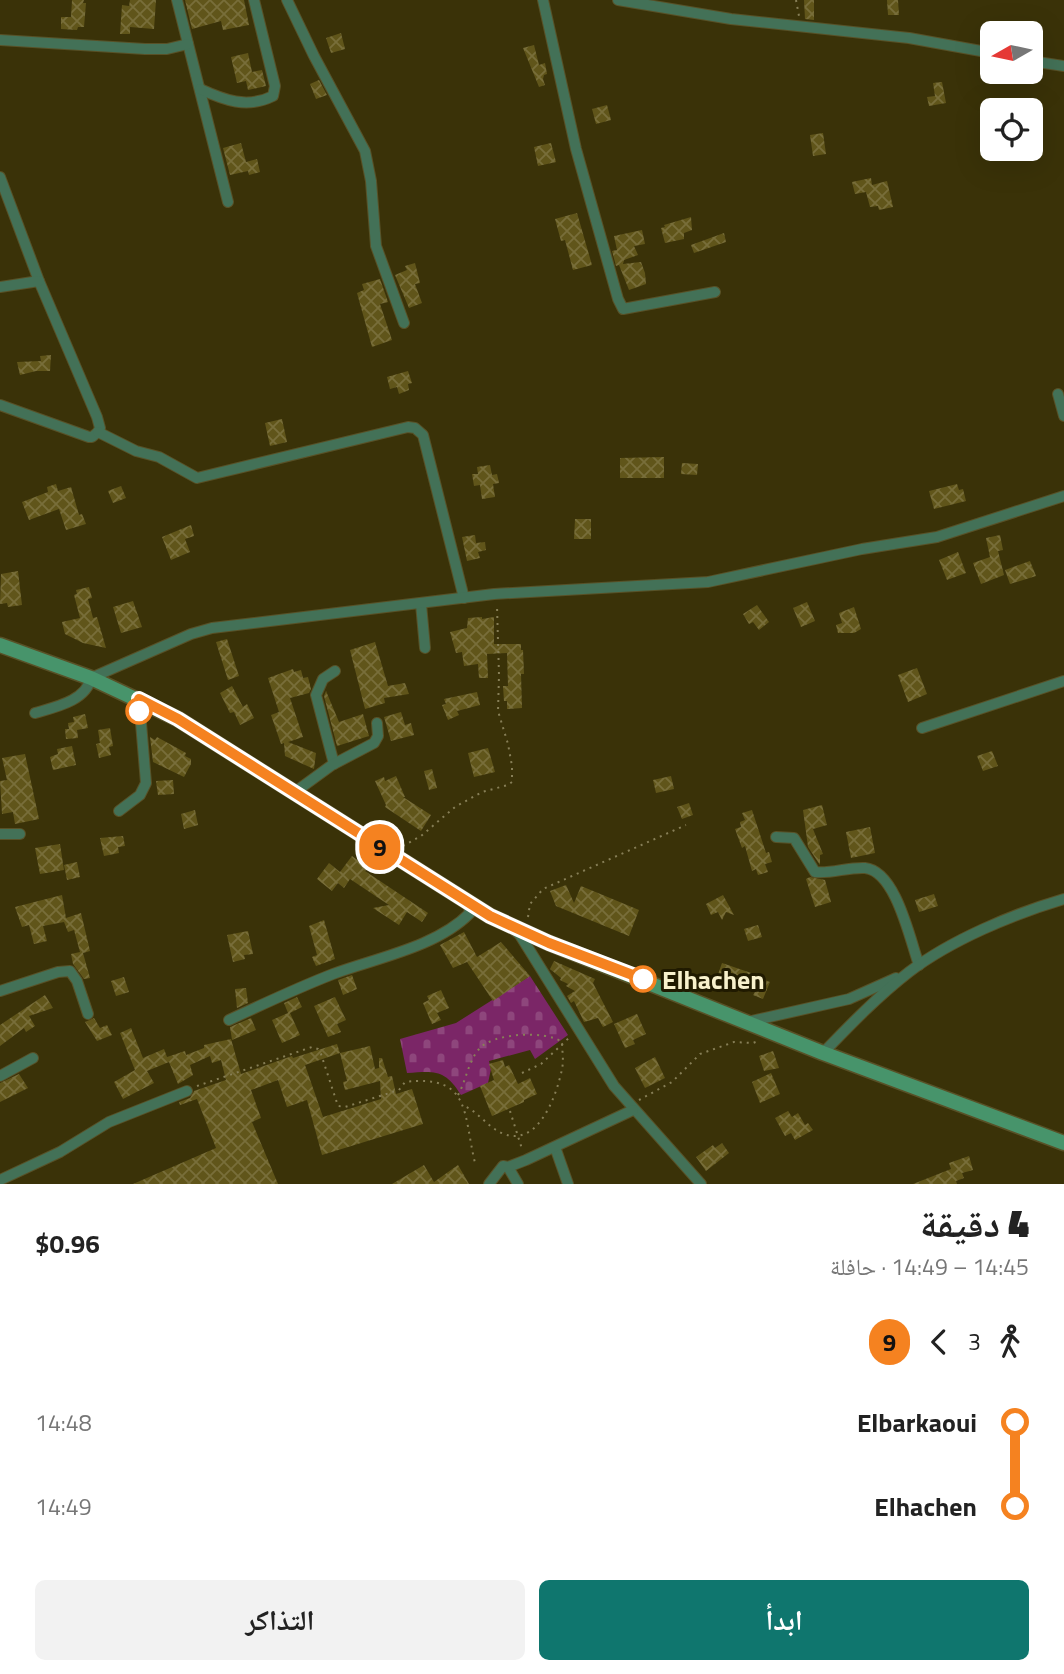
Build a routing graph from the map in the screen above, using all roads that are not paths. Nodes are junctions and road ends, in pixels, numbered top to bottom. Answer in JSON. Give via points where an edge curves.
{"nodes":[{"id":1,"x":177,"y":0,"type":"edge"},
{"id":2,"x":254,"y":0,"type":"edge"},
{"id":3,"x":287,"y":0,"type":"edge"},
{"id":4,"x":543,"y":0,"type":"edge"},
{"id":5,"x":618,"y":0,"type":"edge"},
{"id":6,"x":0,"y":40,"type":"edge"},
{"id":7,"x":188,"y":44,"type":"junction"},
{"id":8,"x":980,"y":51,"type":"edge"},
{"id":9,"x":1043,"y":63,"type":"edge"},
{"id":10,"x":1064,"y":66,"type":"edge"},
{"id":11,"x":200,"y":89,"type":"junction"},
{"id":12,"x":0,"y":177,"type":"edge"},
{"id":13,"x":228,"y":202,"type":"dead end"},
{"id":14,"x":39,"y":281,"type":"junction"},
{"id":15,"x":0,"y":287,"type":"edge"},
{"id":16,"x":715,"y":292,"type":"dead end"},
{"id":17,"x":404,"y":323,"type":"dead end"},
{"id":18,"x":1058,"y":394,"type":"dead end"},
{"id":19,"x":0,"y":405,"type":"edge"},
{"id":20,"x":1064,"y":416,"type":"edge"},
{"id":21,"x":98,"y":432,"type":"junction"},
{"id":22,"x":1064,"y":496,"type":"edge"},
{"id":23,"x":464,"y":598,"type":"junction"},
{"id":24,"x":421,"y":604,"type":"junction"},
{"id":25,"x":0,"y":645,"type":"edge"},
{"id":26,"x":425,"y":648,"type":"dead end"},
{"id":27,"x":335,"y":671,"type":"dead end"},
{"id":28,"x":91,"y":678,"type":"junction"},
{"id":29,"x":1064,"y":681,"type":"edge"},
{"id":30,"x":139,"y":699,"type":"junction"},
{"id":31,"x":35,"y":713,"type":"dead end"},
{"id":32,"x":377,"y":723,"type":"dead end"},
{"id":33,"x":922,"y":728,"type":"dead end"},
{"id":34,"x":334,"y":764,"type":"junction"},
{"id":35,"x":295,"y":792,"type":"junction"},
{"id":36,"x":119,"y":811,"type":"dead end"},
{"id":37,"x":0,"y":834,"type":"edge"},
{"id":38,"x":20,"y":834,"type":"dead end"},
{"id":39,"x":776,"y":837,"type":"dead end"},
{"id":40,"x":1064,"y":899,"type":"edge"},
{"id":41,"x":468,"y":902,"type":"junction"},
{"id":42,"x":507,"y":923,"type":"junction"},
{"id":43,"x":919,"y":965,"type":"junction"},
{"id":44,"x":908,"y":973,"type":"junction"},
{"id":45,"x":0,"y":991,"type":"edge"},
{"id":46,"x":88,"y":1014,"type":"dead end"},
{"id":47,"x":229,"y":1020,"type":"dead end"},
{"id":48,"x":746,"y":1022,"type":"junction"},
{"id":49,"x":823,"y":1053,"type":"junction"},
{"id":50,"x":33,"y":1058,"type":"dead end"},
{"id":51,"x":0,"y":1076,"type":"edge"},
{"id":52,"x":187,"y":1091,"type":"road end"},
{"id":53,"x":631,"y":1107,"type":"junction"},
{"id":54,"x":1064,"y":1143,"type":"edge"},
{"id":55,"x":555,"y":1147,"type":"junction"},
{"id":56,"x":508,"y":1167,"type":"junction"},
{"id":57,"x":0,"y":1180,"type":"edge"},
{"id":58,"x":489,"y":1184,"type":"edge"},
{"id":59,"x":518,"y":1184,"type":"edge"},
{"id":60,"x":568,"y":1184,"type":"edge"},
{"id":61,"x":701,"y":1184,"type":"edge"}],
"edges":[{"from":1,"to":7,"type":"street"},
{"from":2,"to":11,"type":"street","via":[[275,86],[273,96],[242,104]]},
{"from":3,"to":17,"type":"street","via":[[365,152],[376,246]]},
{"from":4,"to":16,"type":"street","via":[[576,149],[623,309]]},
{"from":5,"to":8,"type":"street"},
{"from":6,"to":7,"type":"street","via":[[145,49]]},
{"from":7,"to":11,"type":"street"},
{"from":9,"to":10,"type":"street"},
{"from":11,"to":13,"type":"street"},
{"from":12,"to":14,"type":"street"},
{"from":14,"to":15,"type":"street"},
{"from":14,"to":21,"type":"street","via":[[97,417]]},
{"from":18,"to":20,"type":"street"},
{"from":19,"to":21,"type":"street","via":[[89,437]]},
{"from":21,"to":23,"type":"street","via":[[197,478],[415,428],[423,435]]},
{"from":22,"to":23,"type":"street","via":[[937,537],[708,582]]},
{"from":23,"to":24,"type":"street"},
{"from":24,"to":26,"type":"street"},
{"from":24,"to":28,"type":"street","via":[[212,628]]},
{"from":25,"to":28,"type":"main road"},
{"from":27,"to":34,"type":"street","via":[[323,679],[316,695]]},
{"from":28,"to":30,"type":"main road"},
{"from":28,"to":31,"type":"street","via":[[75,698]]},
{"from":29,"to":33,"type":"street"},
{"from":30,"to":35,"type":"main road"},
{"from":30,"to":36,"type":"street","via":[[146,783]]},
{"from":32,"to":34,"type":"street","via":[[374,743]]},
{"from":34,"to":35,"type":"street"},
{"from":35,"to":41,"type":"main road"},
{"from":37,"to":38,"type":"street"},
{"from":39,"to":43,"type":"street","via":[[794,838],[815,872],[865,868],[880,873],[893,893]]},
{"from":40,"to":43,"type":"street","via":[[994,924]]},
{"from":41,"to":42,"type":"main road"},
{"from":41,"to":47,"type":"street","via":[[470,913],[434,938],[323,978]]},
{"from":42,"to":48,"type":"main road"},
{"from":42,"to":53,"type":"street","via":[[520,935]]},
{"from":43,"to":44,"type":"street"},
{"from":44,"to":48,"type":"street","via":[[849,999]]},
{"from":44,"to":49,"type":"street"},
{"from":45,"to":46,"type":"street","via":[[70,971]]},
{"from":48,"to":49,"type":"main road"},
{"from":49,"to":54,"type":"main road"},
{"from":50,"to":51,"type":"street"},
{"from":52,"to":57,"type":"street","via":[[109,1122],[60,1153]]},
{"from":53,"to":55,"type":"street"},
{"from":53,"to":61,"type":"street"},
{"from":55,"to":56,"type":"street"},
{"from":55,"to":60,"type":"street"},
{"from":56,"to":58,"type":"street","via":[[503,1166]]},
{"from":56,"to":59,"type":"street"}]}
